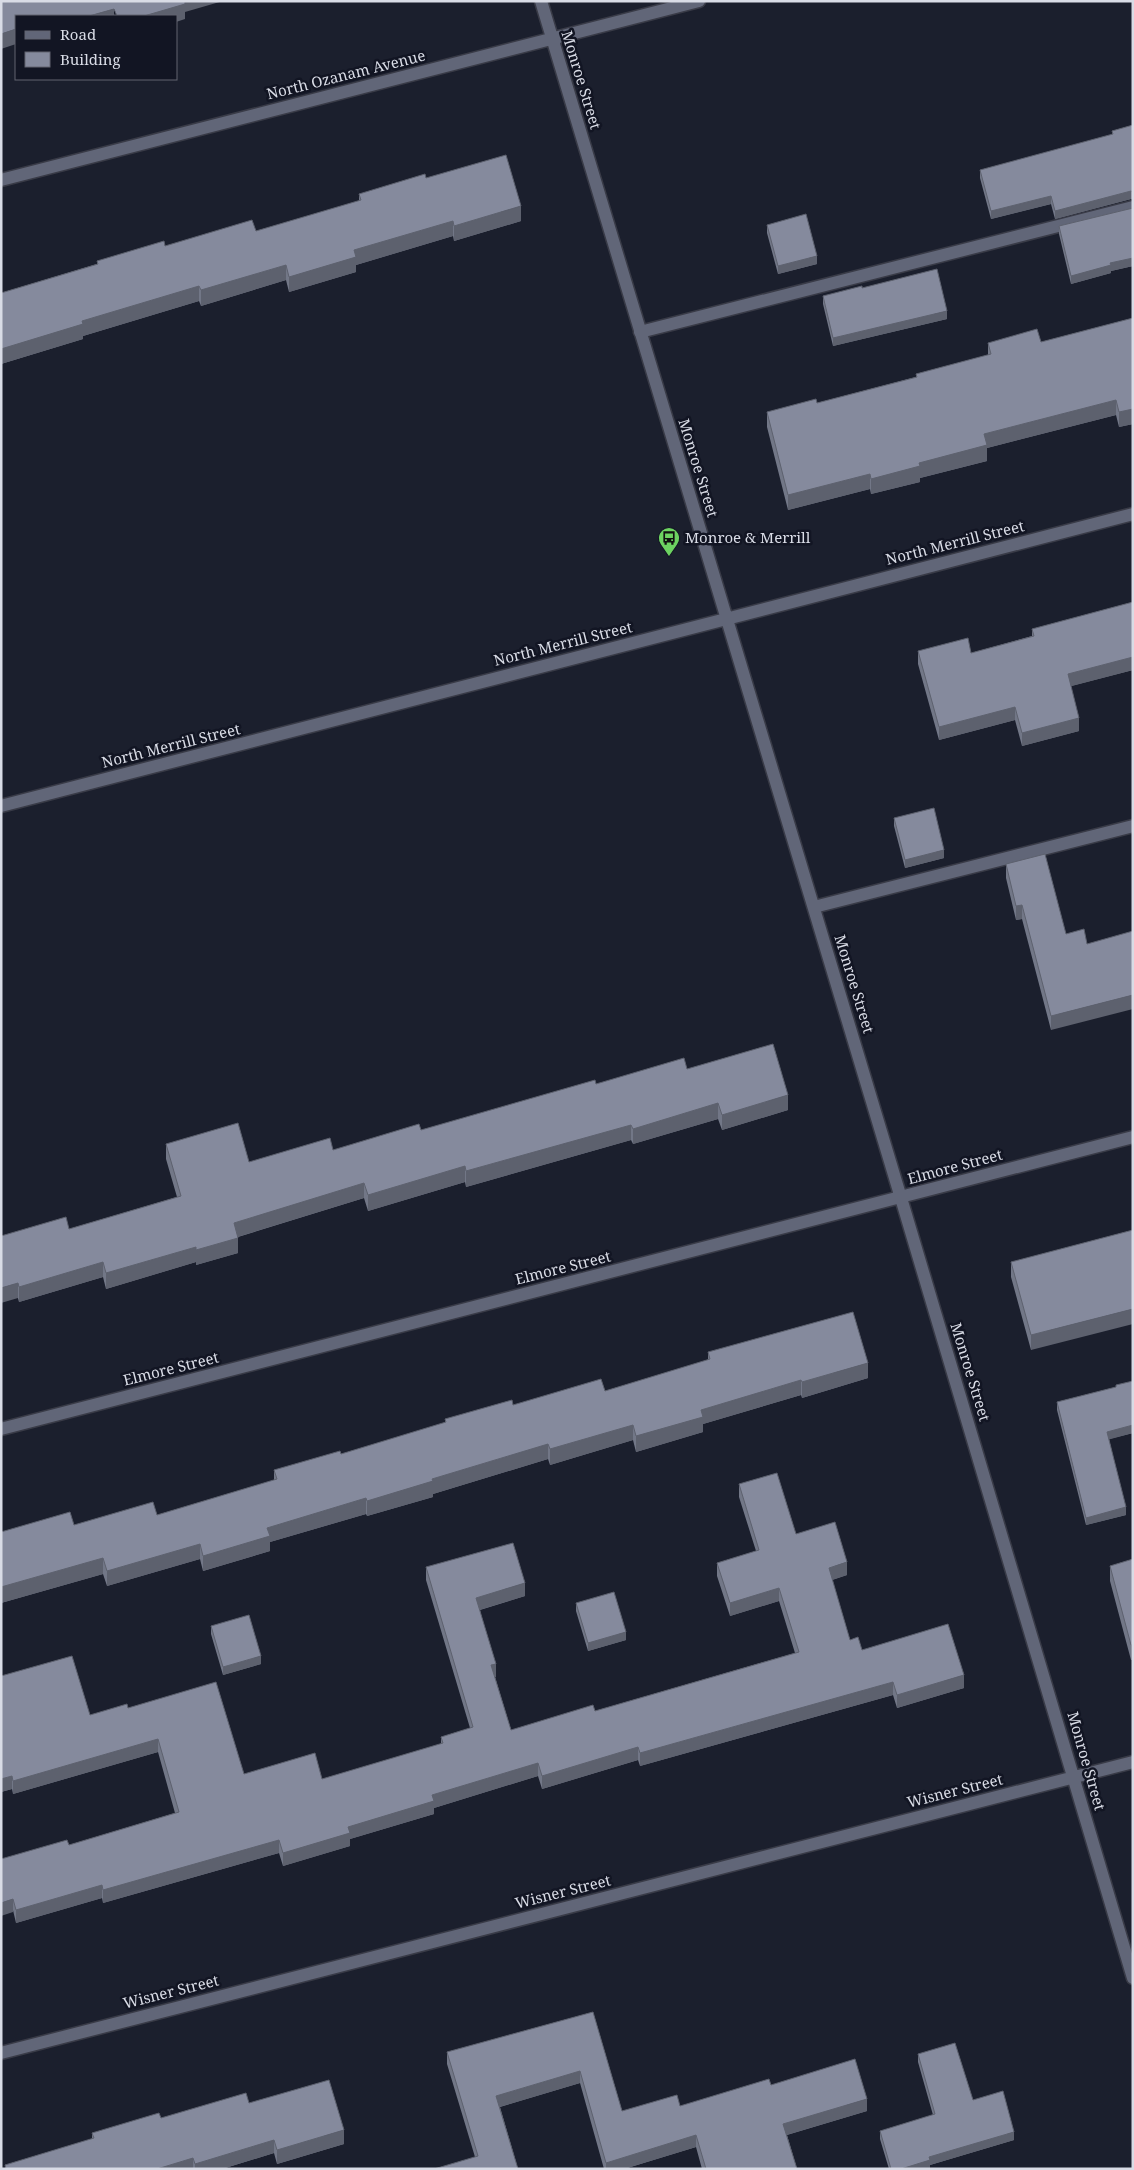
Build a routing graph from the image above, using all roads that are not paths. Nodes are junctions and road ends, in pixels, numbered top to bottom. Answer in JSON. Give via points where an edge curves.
{"nodes":[{"id":1,"x":540,"y":1,"type":"edge"},
{"id":2,"x":698,"y":1,"type":"edge"},
{"id":3,"x":552,"y":38,"type":"junction"},
{"id":4,"x":1,"y":180,"type":"edge"},
{"id":5,"x":1133,"y":207,"type":"edge"},
{"id":6,"x":640,"y":332,"type":"junction"},
{"id":7,"x":1133,"y":514,"type":"edge"},
{"id":8,"x":726,"y":619,"type":"junction"},
{"id":9,"x":1,"y":806,"type":"edge"},
{"id":10,"x":1133,"y":826,"type":"edge"},
{"id":11,"x":814,"y":907,"type":"junction"},
{"id":12,"x":1133,"y":1137,"type":"edge"},
{"id":13,"x":902,"y":1198,"type":"junction"},
{"id":14,"x":1,"y":1429,"type":"edge"},
{"id":15,"x":1133,"y":1762,"type":"edge"},
{"id":16,"x":1074,"y":1778,"type":"junction"},
{"id":17,"x":1133,"y":1978,"type":"edge"},
{"id":18,"x":1,"y":2053,"type":"edge"}],
"edges":[{"from":1,"to":3,"type":"street","name":"Monroe Street"},
{"from":2,"to":3,"type":"street","name":"North Ozanam Avenue"},
{"from":3,"to":4,"type":"street","name":"North Ozanam Avenue"},
{"from":3,"to":6,"type":"street","name":"Monroe Street"},
{"from":5,"to":6,"type":"street"},
{"from":6,"to":8,"type":"street","name":"Monroe Street"},
{"from":7,"to":8,"type":"street","name":"North Merrill Street"},
{"from":8,"to":9,"type":"street","name":"North Merrill Street"},
{"from":8,"to":11,"type":"street","name":"Monroe Street"},
{"from":10,"to":11,"type":"street"},
{"from":11,"to":13,"type":"street","name":"Monroe Street"},
{"from":12,"to":13,"type":"street","name":"Elmore Street"},
{"from":13,"to":14,"type":"street","name":"Elmore Street"},
{"from":13,"to":16,"type":"street","name":"Monroe Street"},
{"from":15,"to":16,"type":"street","name":"Wisner Street"},
{"from":16,"to":17,"type":"street","name":"Monroe Street"},
{"from":16,"to":18,"type":"street","name":"Wisner Street"}]}
